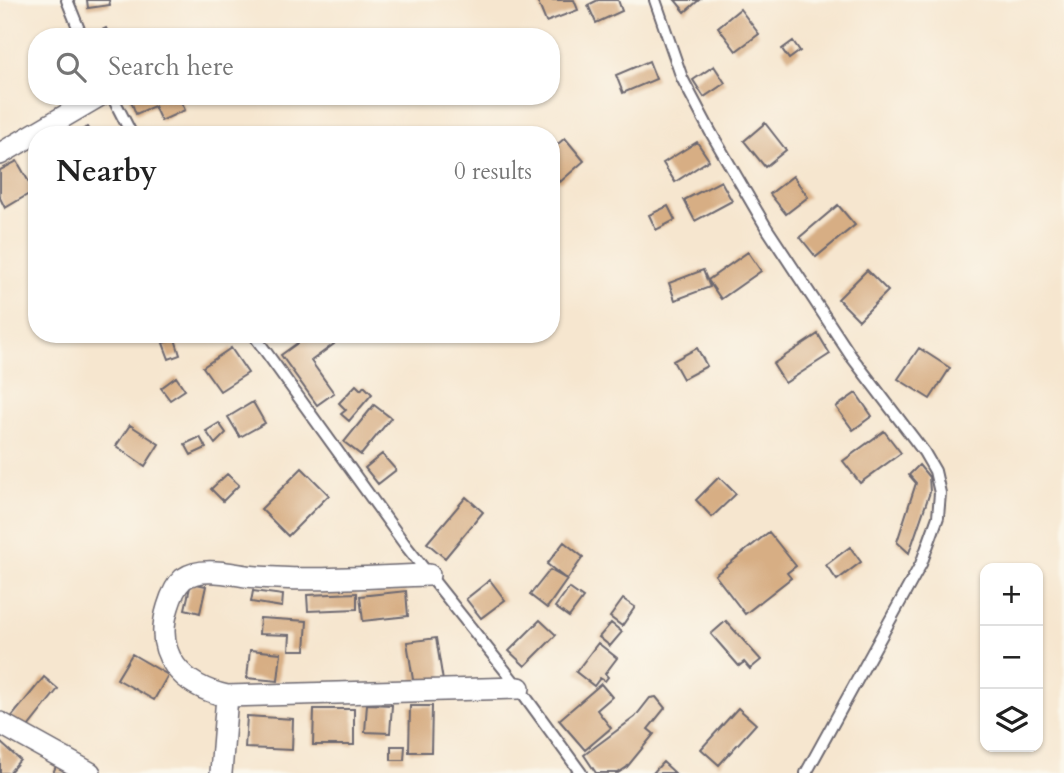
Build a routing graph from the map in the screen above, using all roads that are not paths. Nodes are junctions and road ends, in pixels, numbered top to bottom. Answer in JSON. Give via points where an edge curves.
{"nodes":[{"id":1,"x":67,"y":0,"type":"edge"},
{"id":2,"x":655,"y":0,"type":"edge"},
{"id":3,"x":78,"y":28,"type":"edge"},
{"id":4,"x":84,"y":105,"type":"edge"},
{"id":5,"x":117,"y":105,"type":"edge"},
{"id":6,"x":48,"y":126,"type":"edge"},
{"id":7,"x":127,"y":126,"type":"edge"},
{"id":8,"x":28,"y":138,"type":"edge"},
{"id":9,"x":0,"y":154,"type":"edge"},
{"id":10,"x":260,"y":343,"type":"edge"},
{"id":11,"x":429,"y":575,"type":"junction"},
{"id":12,"x":519,"y":688,"type":"junction"},
{"id":13,"x":227,"y":696,"type":"junction"},
{"id":14,"x":0,"y":723,"type":"edge"},
{"id":15,"x":90,"y":773,"type":"edge"},
{"id":16,"x":221,"y":773,"type":"edge"},
{"id":17,"x":581,"y":773,"type":"edge"},
{"id":18,"x":806,"y":773,"type":"edge"}],
"edges":[{"from":1,"to":3,"type":"lane"},
{"from":2,"to":18,"type":"lane","via":[[682,78],[710,131],[766,227],[851,356],[924,452],[940,493],[938,517],[921,564]]},
{"from":4,"to":6,"type":"street"},
{"from":5,"to":7,"type":"lane"},
{"from":8,"to":9,"type":"street"},
{"from":10,"to":11,"type":"lane"},
{"from":11,"to":12,"type":"lane"},
{"from":11,"to":13,"type":"street","via":[[311,581],[191,574],[171,595],[165,616],[166,649],[187,680],[204,691]]},
{"from":12,"to":13,"type":"street"},
{"from":12,"to":17,"type":"lane"},
{"from":13,"to":16,"type":"street"},
{"from":14,"to":15,"type":"street"}]}
